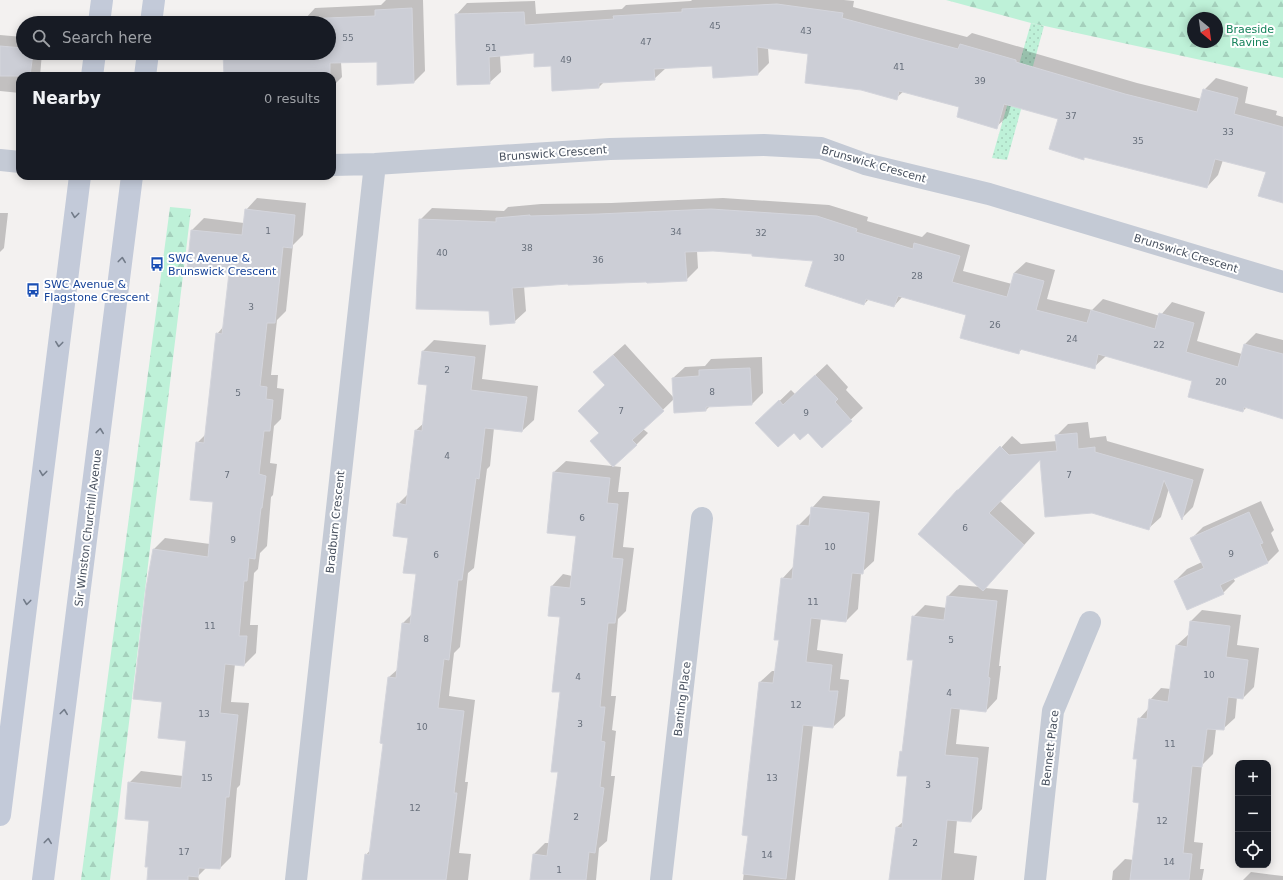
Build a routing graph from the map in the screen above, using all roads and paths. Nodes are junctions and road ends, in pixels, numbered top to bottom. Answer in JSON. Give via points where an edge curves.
{"nodes":[{"id":1,"x":102,"y":0,"type":"edge"},
{"id":2,"x":154,"y":0,"type":"edge"},
{"id":3,"x":100,"y":16,"type":"edge"},
{"id":4,"x":153,"y":16,"type":"edge"},
{"id":5,"x":94,"y":60,"type":"edge"},
{"id":6,"x":147,"y":60,"type":"edge"},
{"id":7,"x":93,"y":72,"type":"edge"},
{"id":8,"x":146,"y":72,"type":"edge"},
{"id":9,"x":0,"y":160,"type":"edge"},
{"id":10,"x":16,"y":162,"type":"edge"},
{"id":11,"x":375,"y":164,"type":"junction"},
{"id":12,"x":336,"y":165,"type":"edge"},
{"id":13,"x":79,"y":180,"type":"edge"},
{"id":14,"x":131,"y":180,"type":"edge"},
{"id":15,"x":1283,"y":282,"type":"edge"},
{"id":16,"x":702,"y":518,"type":"dead end"},
{"id":17,"x":1090,"y":622,"type":"dead end"},
{"id":18,"x":0,"y":815,"type":"edge"},
{"id":19,"x":43,"y":880,"type":"edge"},
{"id":20,"x":296,"y":880,"type":"edge"},
{"id":21,"x":661,"y":880,"type":"edge"},
{"id":22,"x":1035,"y":880,"type":"edge"}],
"edges":[{"from":1,"to":3,"type":"main road"},
{"from":2,"to":4,"type":"main road"},
{"from":5,"to":7,"type":"main road"},
{"from":6,"to":8,"type":"main road"},
{"from":9,"to":10,"type":"street"},
{"from":11,"to":12,"type":"street","name":"Brunswick Crescent"},
{"from":11,"to":15,"type":"street","name":"Brunswick Crescent","via":[[610,149],[764,145],[821,148],[865,164],[989,194]]},
{"from":11,"to":20,"type":"street","name":"Bradburn Crescent"},
{"from":13,"to":18,"type":"main road","one_way":true},
{"from":19,"to":14,"type":"main road","name":"Sir Winston Churchill Avenue","one_way":true},
{"from":16,"to":21,"type":"street","name":"Banting Place"},
{"from":17,"to":22,"type":"street","name":"Bennett Place","via":[[1053,711]]}]}
